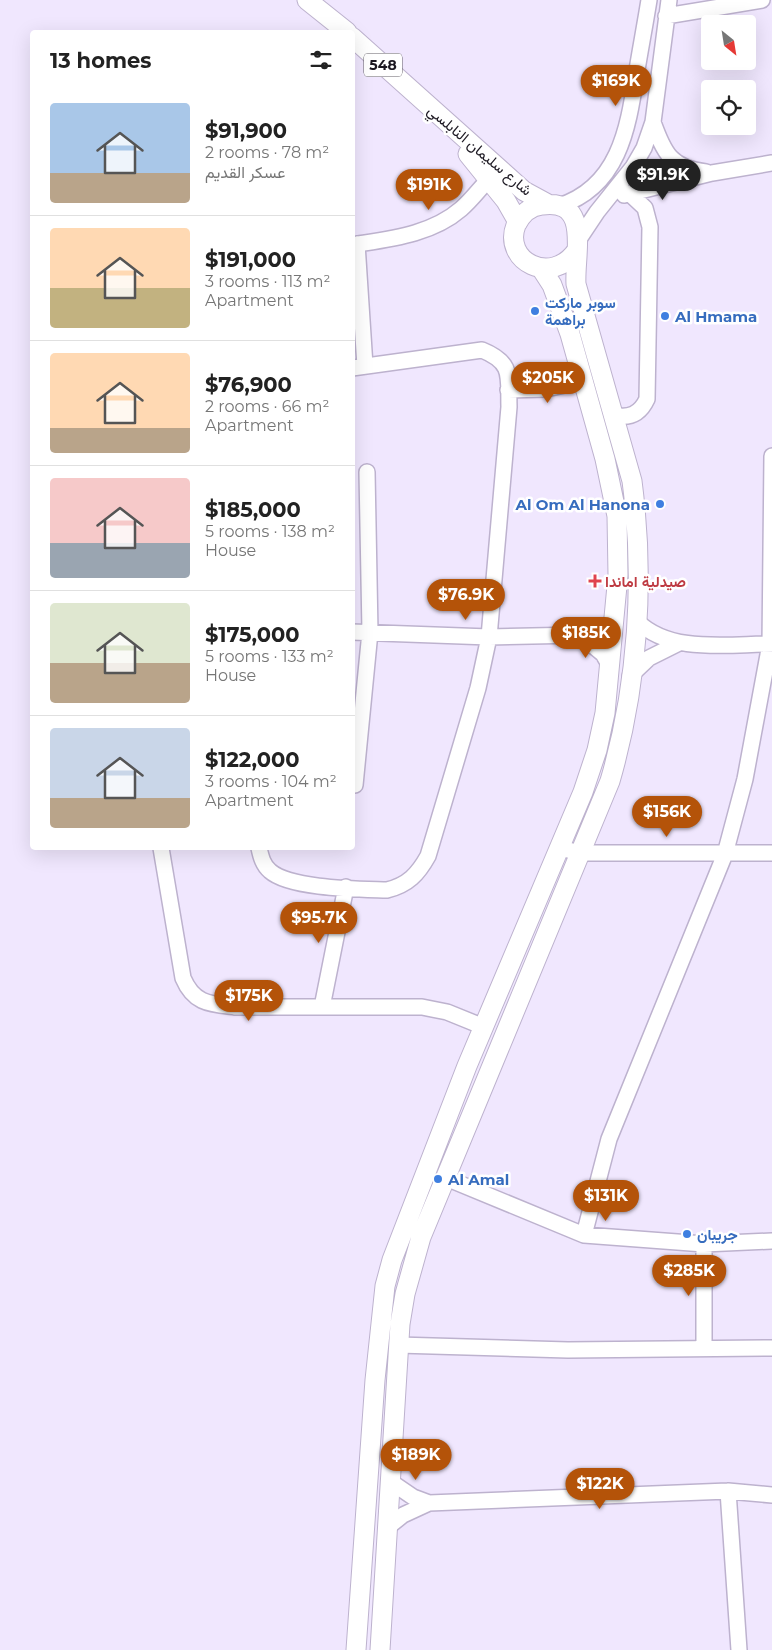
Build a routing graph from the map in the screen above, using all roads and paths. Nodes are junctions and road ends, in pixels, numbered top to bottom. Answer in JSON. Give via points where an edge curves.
{"nodes":[{"id":1,"x":307,"y":0,"type":"edge"},
{"id":2,"x":649,"y":0,"type":"edge"},
{"id":3,"x":669,"y":0,"type":"edge"},
{"id":4,"x":762,"y":0,"type":"edge"},
{"id":5,"x":666,"y":16,"type":"junction"},
{"id":6,"x":344,"y":30,"type":"edge"},
{"id":7,"x":355,"y":40,"type":"edge"},
{"id":8,"x":653,"y":122,"type":"junction"},
{"id":9,"x":772,"y":163,"type":"edge"},
{"id":10,"x":712,"y":173,"type":"junction"},
{"id":11,"x":495,"y":174,"type":"junction"},
{"id":12,"x":629,"y":194,"type":"junction"},
{"id":13,"x":606,"y":202,"type":"junction"},
{"id":14,"x":554,"y":205,"type":"junction"},
{"id":15,"x":518,"y":222,"type":"junction"},
{"id":16,"x":355,"y":245,"type":"edge"},
{"id":17,"x":578,"y":245,"type":"junction"},
{"id":18,"x":541,"y":268,"type":"junction"},
{"id":19,"x":359,"y":367,"type":"edge"},
{"id":20,"x":583,"y":381,"type":"junction"},
{"id":21,"x":508,"y":390,"type":"junction"},
{"id":22,"x":613,"y":415,"type":"junction"},
{"id":23,"x":772,"y":456,"type":"edge"},
{"id":24,"x":367,"y":472,"type":"dead end"},
{"id":25,"x":614,"y":620,"type":"junction"},
{"id":26,"x":637,"y":620,"type":"junction"},
{"id":27,"x":355,"y":632,"type":"edge"},
{"id":28,"x":370,"y":632,"type":"junction"},
{"id":29,"x":580,"y":635,"type":"junction"},
{"id":30,"x":489,"y":637,"type":"junction"},
{"id":31,"x":679,"y":643,"type":"junction"},
{"id":32,"x":771,"y":644,"type":"edge"},
{"id":33,"x":610,"y":666,"type":"junction"},
{"id":34,"x":630,"y":676,"type":"junction"},
{"id":35,"x":355,"y":785,"type":"dead end"},
{"id":36,"x":560,"y":848,"type":"junction"},
{"id":37,"x":161,"y":850,"type":"edge"},
{"id":38,"x":259,"y":850,"type":"edge"},
{"id":39,"x":580,"y":853,"type":"junction"},
{"id":40,"x":772,"y":853,"type":"edge"},
{"id":41,"x":725,"y":854,"type":"junction"},
{"id":42,"x":346,"y":887,"type":"junction"},
{"id":43,"x":322,"y":1007,"type":"junction"},
{"id":44,"x":484,"y":1027,"type":"junction"},
{"id":45,"x":446,"y":1178,"type":"junction"},
{"id":46,"x":584,"y":1235,"type":"junction"},
{"id":47,"x":772,"y":1241,"type":"edge"},
{"id":48,"x":704,"y":1244,"type":"junction"},
{"id":49,"x":398,"y":1345,"type":"junction"},
{"id":50,"x":772,"y":1348,"type":"edge"},
{"id":51,"x":704,"y":1349,"type":"junction"},
{"id":52,"x":390,"y":1482,"type":"junction"},
{"id":53,"x":728,"y":1492,"type":"junction"},
{"id":54,"x":772,"y":1495,"type":"edge"},
{"id":55,"x":430,"y":1503,"type":"junction"},
{"id":56,"x":388,"y":1527,"type":"junction"},
{"id":57,"x":356,"y":1650,"type":"edge"},
{"id":58,"x":380,"y":1650,"type":"edge"},
{"id":59,"x":739,"y":1650,"type":"edge"}],
"edges":[{"from":1,"to":6,"type":"main road"},
{"from":2,"to":14,"type":"street","via":[[629,125],[620,149],[593,187],[580,198]]},
{"from":3,"to":5,"type":"street"},
{"from":4,"to":5,"type":"street"},
{"from":5,"to":8,"type":"street"},
{"from":7,"to":11,"type":"main road","name":"شارع سليمان النابلسي","number":"548"},
{"from":8,"to":10,"type":"street","via":[[660,143],[673,161],[693,171]]},
{"from":8,"to":13,"type":"street","via":[[633,167]]},
{"from":9,"to":10,"type":"street"},
{"from":10,"to":12,"type":"street"},
{"from":11,"to":14,"type":"main road","name":"شارع سليمان النابلسي","number":"548"},
{"from":11,"to":15,"type":"main road","name":"شارع سليمان النابلسي","number":"548"},
{"from":11,"to":16,"type":"street","via":[[461,209],[444,221],[402,237]]},
{"from":12,"to":13,"type":"street"},
{"from":12,"to":22,"type":"street","via":[[644,208],[650,227],[647,399],[636,413],[622,417]]},
{"from":13,"to":17,"type":"street"},
{"from":14,"to":15,"type":"main road","via":[[528,210]]},
{"from":14,"to":17,"type":"main road","via":[[575,219]]},
{"from":15,"to":18,"type":"main road","via":[[514,238],[516,249],[531,265]]},
{"from":16,"to":19,"type":"street"},
{"from":17,"to":18,"type":"main road","via":[[571,258],[562,265]]},
{"from":17,"to":22,"type":"main road","via":[[576,284]]},
{"from":18,"to":20,"type":"main road","via":[[559,303]]},
{"from":19,"to":21,"type":"street","via":[[482,350],[503,362],[508,372]]},
{"from":20,"to":21,"type":"street","via":[[546,389]]},
{"from":20,"to":25,"type":"main road","via":[[617,516],[618,575]]},
{"from":21,"to":30,"type":"street"},
{"from":22,"to":26,"type":"main road","via":[[632,481],[636,512]]},
{"from":23,"to":32,"type":"street"},
{"from":24,"to":28,"type":"street"},
{"from":25,"to":29,"type":"street","via":[[602,630]]},
{"from":25,"to":33,"type":"main road"},
{"from":26,"to":31,"type":"street","via":[[658,637]]},
{"from":26,"to":34,"type":"main road"},
{"from":27,"to":28,"type":"street"},
{"from":28,"to":30,"type":"street"},
{"from":28,"to":35,"type":"street"},
{"from":29,"to":30,"type":"street"},
{"from":29,"to":33,"type":"street","via":[[592,643]]},
{"from":30,"to":42,"type":"street","via":[[478,688],[428,856],[419,871],[400,887],[388,890]]},
{"from":31,"to":32,"type":"street"},
{"from":31,"to":34,"type":"street","via":[[650,658]]},
{"from":32,"to":41,"type":"street","via":[[745,779]]},
{"from":33,"to":36,"type":"main road","via":[[597,750]]},
{"from":34,"to":39,"type":"main road","via":[[618,754]]},
{"from":36,"to":39,"type":"street"},
{"from":36,"to":44,"type":"main road"},
{"from":37,"to":43,"type":"street","via":[[189,991],[198,999],[212,1004],[235,1007]]},
{"from":38,"to":42,"type":"street","via":[[261,859],[270,871],[282,878],[296,883]]},
{"from":39,"to":41,"type":"street"},
{"from":39,"to":45,"type":"main road"},
{"from":40,"to":41,"type":"street"},
{"from":41,"to":46,"type":"street","via":[[609,1139]]},
{"from":42,"to":43,"type":"street"},
{"from":43,"to":44,"type":"street","via":[[422,1007],[454,1014]]},
{"from":44,"to":57,"type":"main road","via":[[408,1213],[385,1286],[375,1380]]},
{"from":45,"to":46,"type":"street"},
{"from":45,"to":49,"type":"main road","via":[[413,1264]]},
{"from":46,"to":48,"type":"street"},
{"from":47,"to":48,"type":"street"},
{"from":48,"to":51,"type":"street"},
{"from":49,"to":51,"type":"street","via":[[568,1350]]},
{"from":49,"to":52,"type":"main road"},
{"from":50,"to":51,"type":"street"},
{"from":52,"to":55,"type":"street","via":[[412,1497]]},
{"from":52,"to":56,"type":"main road"},
{"from":53,"to":54,"type":"street"},
{"from":53,"to":55,"type":"street"},
{"from":53,"to":59,"type":"street"},
{"from":55,"to":56,"type":"street","via":[[403,1515]]},
{"from":56,"to":58,"type":"main road"}]}
